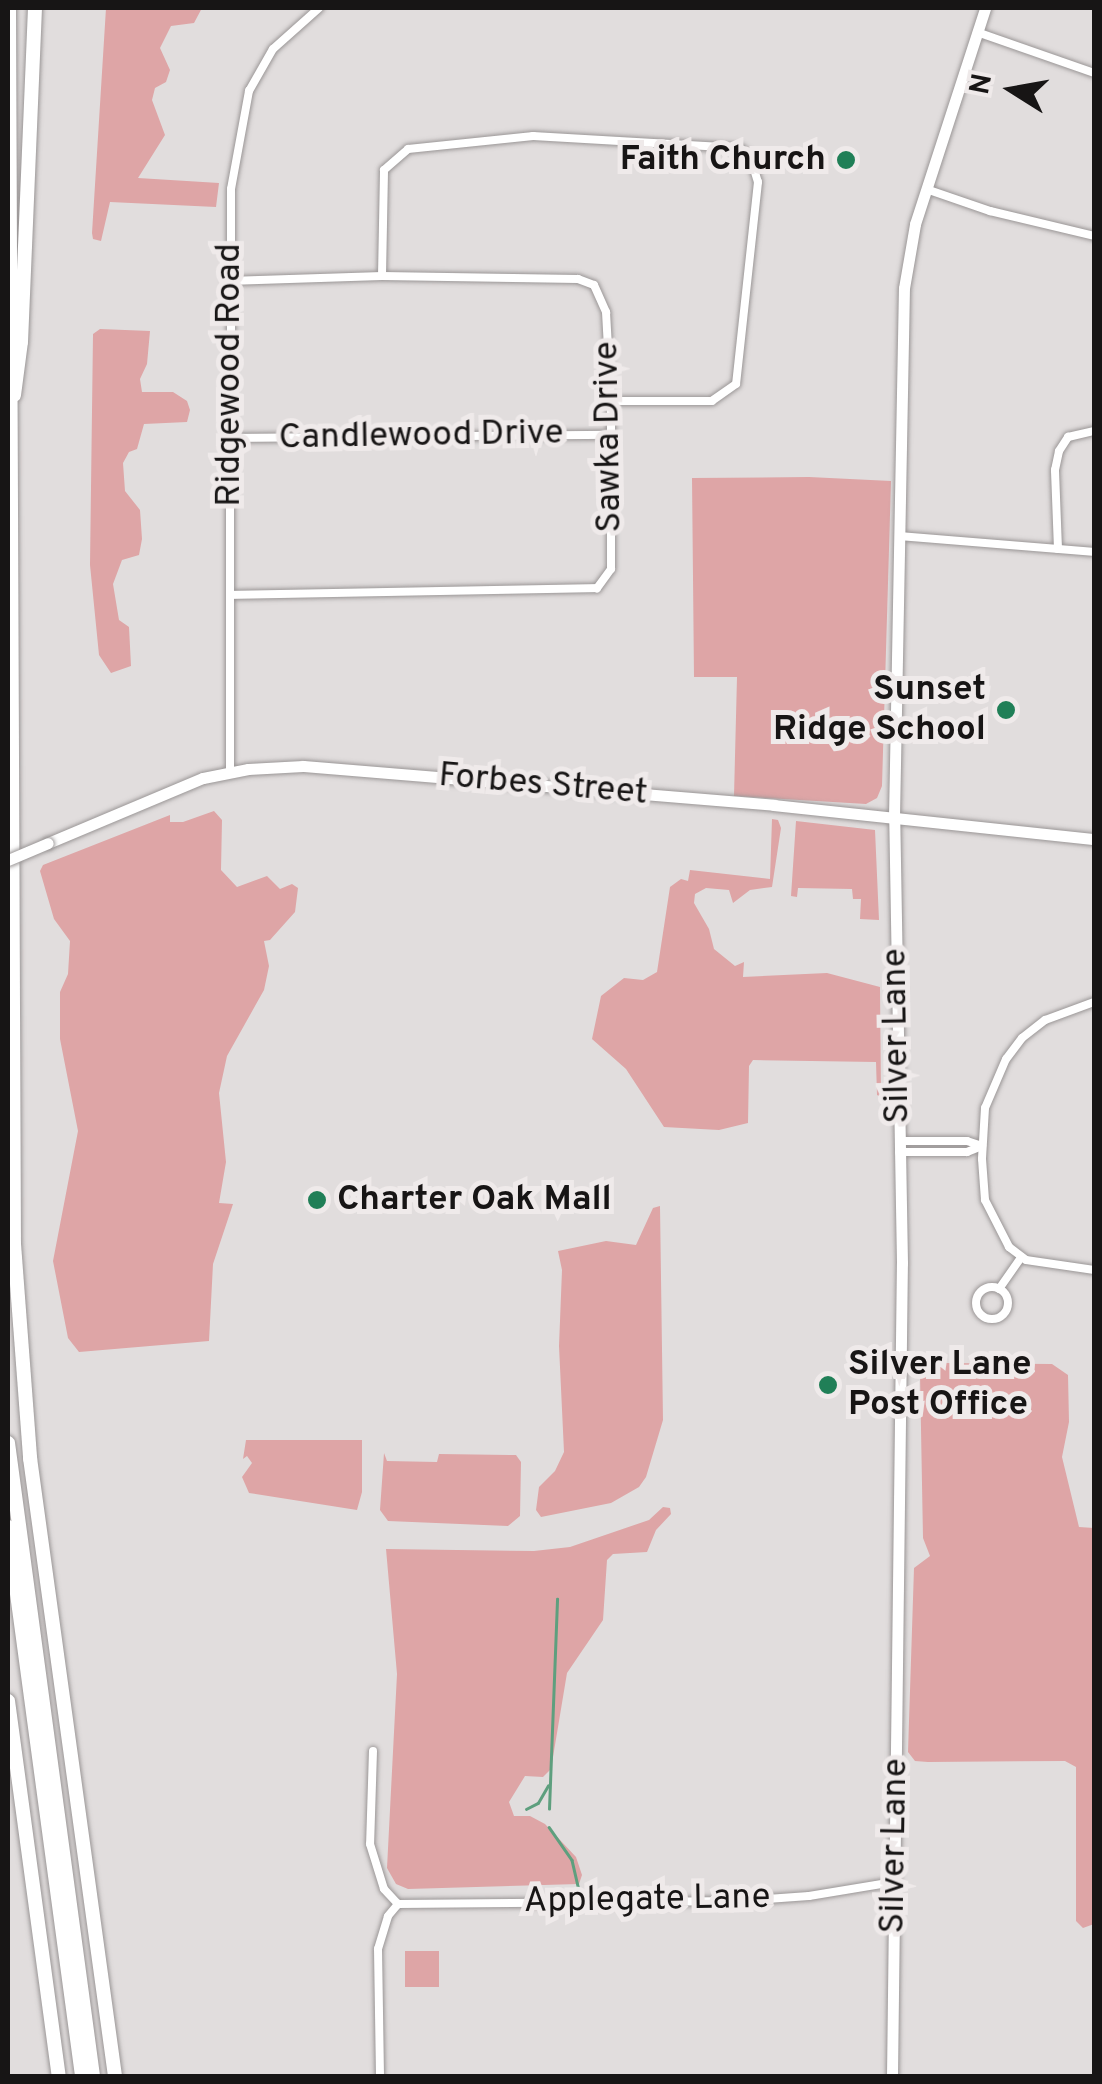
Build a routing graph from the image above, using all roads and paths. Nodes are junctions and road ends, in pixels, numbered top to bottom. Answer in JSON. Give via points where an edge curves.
{"nodes":[{"id":1,"x":9,"y":8,"type":"edge"},
{"id":2,"x":36,"y":8,"type":"edge"},
{"id":3,"x":319,"y":8,"type":"edge"},
{"id":4,"x":985,"y":8,"type":"edge"},
{"id":5,"x":977,"y":32,"type":"junction"},
{"id":6,"x":1094,"y":73,"type":"edge"},
{"id":7,"x":926,"y":189,"type":"junction"},
{"id":8,"x":1094,"y":236,"type":"edge"},
{"id":9,"x":382,"y":276,"type":"junction"},
{"id":10,"x":228,"y":280,"type":"junction"},
{"id":11,"x":611,"y":401,"type":"junction"},
{"id":12,"x":8,"y":420,"type":"edge"},
{"id":13,"x":1094,"y":430,"type":"edge"},
{"id":14,"x":611,"y":435,"type":"junction"},
{"id":15,"x":231,"y":438,"type":"junction"},
{"id":16,"x":900,"y":536,"type":"junction"},
{"id":17,"x":1058,"y":549,"type":"junction"},
{"id":18,"x":1094,"y":552,"type":"edge"},
{"id":19,"x":230,"y":595,"type":"junction"},
{"id":20,"x":10,"y":620,"type":"edge"},
{"id":21,"x":230,"y":771,"type":"junction"},
{"id":22,"x":894,"y":817,"type":"junction"},
{"id":23,"x":1094,"y":839,"type":"edge"},
{"id":24,"x":8,"y":860,"type":"edge"},
{"id":25,"x":1094,"y":1002,"type":"edge"},
{"id":26,"x":899,"y":1146,"type":"junction"},
{"id":27,"x":982,"y":1146,"type":"junction"},
{"id":28,"x":1021,"y":1258,"type":"junction"},
{"id":29,"x":1094,"y":1270,"type":"edge"},
{"id":30,"x":1000,"y":1289,"type":"junction"},
{"id":31,"x":8,"y":1443,"type":"edge"},
{"id":32,"x":8,"y":1527,"type":"edge"},
{"id":33,"x":8,"y":1700,"type":"edge"},
{"id":34,"x":373,"y":1751,"type":"dead end"},
{"id":35,"x":894,"y":1882,"type":"junction"},
{"id":36,"x":398,"y":1904,"type":"junction"},
{"id":37,"x":59,"y":2076,"type":"edge"},
{"id":38,"x":82,"y":2076,"type":"edge"},
{"id":39,"x":93,"y":2076,"type":"edge"},
{"id":40,"x":115,"y":2076,"type":"edge"},
{"id":41,"x":380,"y":2076,"type":"edge"},
{"id":42,"x":892,"y":2076,"type":"edge"}],
"edges":[{"from":1,"to":12,"type":"highway"},
{"from":2,"to":12,"type":"highway","via":[[22,342]]},
{"from":3,"to":10,"type":"street","name":"Ridgewood Road","via":[[273,49],[250,91],[231,189]]},
{"from":4,"to":5,"type":"main road","name":"Silver Lane"},
{"from":5,"to":6,"type":"street"},
{"from":5,"to":7,"type":"main road","name":"Silver Lane"},
{"from":7,"to":8,"type":"street"},
{"from":7,"to":16,"type":"main road","name":"Silver Lane","via":[[904,288]]},
{"from":9,"to":10,"type":"street","name":"Sawka Drive"},
{"from":9,"to":11,"type":"street","name":"Sawka Drive","via":[[578,279],[594,285],[606,312]]},
{"from":9,"to":11,"type":"street","via":[[384,170],[408,149],[534,136],[740,148],[750,156],[758,182],[736,384],[712,401]]},
{"from":10,"to":15,"type":"street","name":"Ridgewood Road"},
{"from":11,"to":14,"type":"street","name":"Sawka Drive"},
{"from":12,"to":20,"type":"highway"},
{"from":13,"to":17,"type":"street","via":[[1068,437],[1060,451]]},
{"from":14,"to":15,"type":"street","name":"Candlewood Drive"},
{"from":14,"to":19,"type":"street","name":"Sawka Drive","via":[[611,570],[597,588]]},
{"from":15,"to":19,"type":"street","name":"Ridgewood Road"},
{"from":16,"to":17,"type":"street"},
{"from":16,"to":22,"type":"main road","name":"Silver Lane"},
{"from":17,"to":18,"type":"street"},
{"from":19,"to":21,"type":"street","name":"Ridgewood Road"},
{"from":20,"to":40,"type":"highway","via":[[10,1140],[20,1346]]},
{"from":21,"to":22,"type":"main road","name":"Forbes Street","via":[[352,769]]},
{"from":21,"to":24,"type":"main road","name":"Forbes Street","bridge":true},
{"from":22,"to":23,"type":"main road","name":"Forbes Street"},
{"from":22,"to":26,"type":"main road","name":"Silver Lane"},
{"from":25,"to":27,"type":"street","via":[[1044,1020],[1022,1038],[985,1108]]},
{"from":26,"to":27,"type":"street"},
{"from":26,"to":35,"type":"main road","name":"Silver Lane"},
{"from":27,"to":28,"type":"street","via":[[993,1223]]},
{"from":28,"to":29,"type":"street"},
{"from":28,"to":30,"type":"street"},
{"from":30,"to":30,"type":"street","via":[[978,1297],[985,1317],[1000,1317],[1008,1308]]},
{"from":31,"to":39,"type":"highway"},
{"from":32,"to":38,"type":"highway"},
{"from":33,"to":37,"type":"highway"},
{"from":34,"to":36,"type":"street","via":[[370,1844],[384,1889]]},
{"from":35,"to":36,"type":"street","name":"Applegate Lane","via":[[739,1901]]},
{"from":35,"to":42,"type":"main road","name":"Silver Lane"},
{"from":36,"to":41,"type":"street","via":[[378,1949]]}]}
